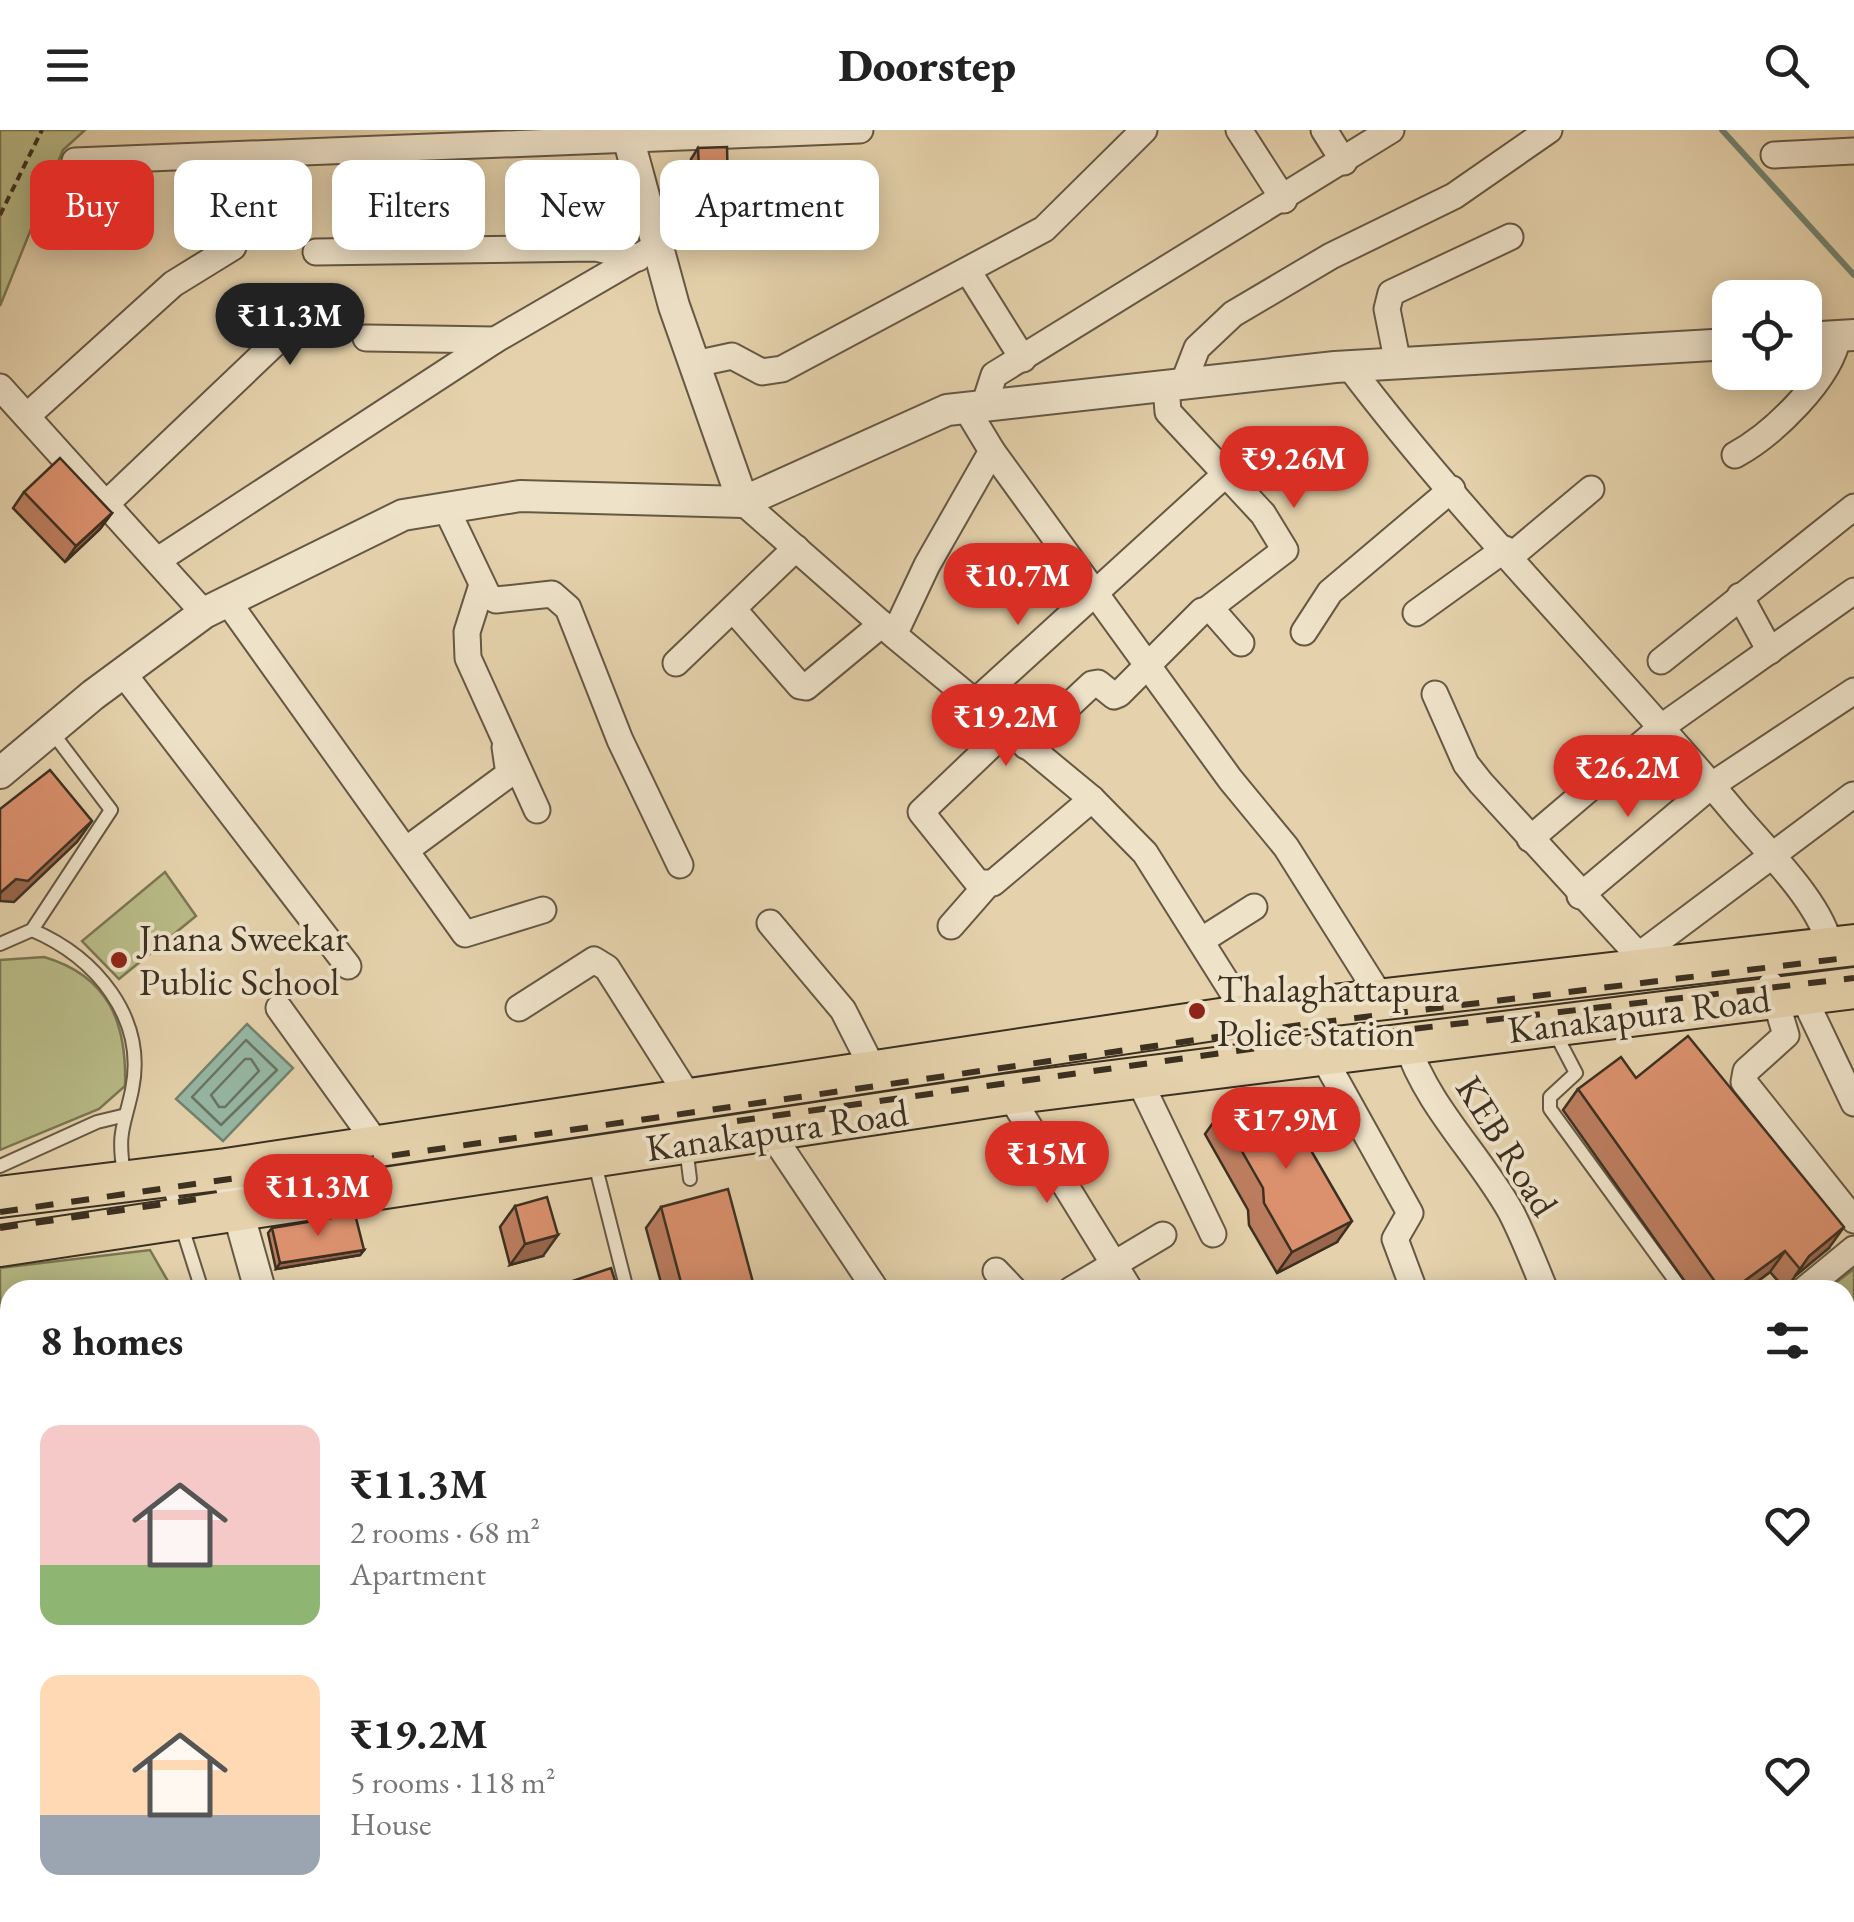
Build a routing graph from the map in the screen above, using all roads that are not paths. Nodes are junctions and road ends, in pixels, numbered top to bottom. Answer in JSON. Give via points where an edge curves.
{"nodes":[{"id":1,"x":860,"y":130,"type":"edge"},
{"id":2,"x":1144,"y":130,"type":"edge"},
{"id":3,"x":1239,"y":130,"type":"edge"},
{"id":4,"x":1324,"y":130,"type":"edge"},
{"id":5,"x":1392,"y":130,"type":"edge"},
{"id":6,"x":1549,"y":130,"type":"edge"},
{"id":7,"x":627,"y":135,"type":"edge"},
{"id":8,"x":1854,"y":152,"type":"edge"},
{"id":9,"x":1774,"y":156,"type":"dead end"},
{"id":10,"x":96,"y":160,"type":"edge"},
{"id":11,"x":1344,"y":162,"type":"junction"},
{"id":12,"x":1284,"y":200,"type":"junction"},
{"id":13,"x":1510,"y":237,"type":"dead end"},
{"id":14,"x":227,"y":250,"type":"edge"},
{"id":15,"x":316,"y":252,"type":"dead end"},
{"id":16,"x":648,"y":252,"type":"junction"},
{"id":17,"x":968,"y":271,"type":"junction"},
{"id":18,"x":315,"y":305,"type":"dead end"},
{"id":19,"x":1846,"y":335,"type":"edge"},
{"id":20,"x":366,"y":338,"type":"dead end"},
{"id":21,"x":495,"y":340,"type":"junction"},
{"id":22,"x":1712,"y":345,"type":"edge"},
{"id":23,"x":1023,"y":360,"type":"junction"},
{"id":24,"x":694,"y":364,"type":"junction"},
{"id":25,"x":1398,"y":364,"type":"junction"},
{"id":26,"x":1349,"y":366,"type":"junction"},
{"id":27,"x":1174,"y":385,"type":"junction"},
{"id":28,"x":0,"y":387,"type":"edge"},
{"id":29,"x":975,"y":407,"type":"junction"},
{"id":30,"x":27,"y":416,"type":"junction"},
{"id":31,"x":992,"y":451,"type":"junction"},
{"id":32,"x":1735,"y":455,"type":"dead end"},
{"id":33,"x":1227,"y":473,"type":"junction"},
{"id":34,"x":1591,"y":488,"type":"dead end"},
{"id":35,"x":1452,"y":490,"type":"junction"},
{"id":36,"x":744,"y":502,"type":"junction"},
{"id":37,"x":107,"y":503,"type":"junction"},
{"id":38,"x":1854,"y":507,"type":"edge"},
{"id":39,"x":446,"y":508,"type":"junction"},
{"id":40,"x":796,"y":548,"type":"junction"},
{"id":41,"x":1508,"y":552,"type":"junction"},
{"id":42,"x":158,"y":560,"type":"junction"},
{"id":43,"x":482,"y":588,"type":"junction"},
{"id":44,"x":1854,"y":592,"type":"edge"},
{"id":45,"x":1099,"y":593,"type":"junction"},
{"id":46,"x":1740,"y":596,"type":"junction"},
{"id":47,"x":216,"y":608,"type":"junction"},
{"id":48,"x":734,"y":608,"type":"junction"},
{"id":49,"x":1208,"y":609,"type":"junction"},
{"id":50,"x":1416,"y":613,"type":"dead end"},
{"id":51,"x":888,"y":630,"type":"junction"},
{"id":52,"x":1304,"y":632,"type":"dead end"},
{"id":53,"x":1241,"y":643,"type":"dead end"},
{"id":54,"x":1770,"y":651,"type":"junction"},
{"id":55,"x":1661,"y":661,"type":"dead end"},
{"id":56,"x":676,"y":663,"type":"dead end"},
{"id":57,"x":1148,"y":663,"type":"junction"},
{"id":58,"x":123,"y":673,"type":"junction"},
{"id":59,"x":1854,"y":691,"type":"edge"},
{"id":60,"x":1434,"y":694,"type":"dead end"},
{"id":61,"x":974,"y":703,"type":"junction"},
{"id":62,"x":1663,"y":726,"type":"junction"},
{"id":63,"x":50,"y":730,"type":"junction"},
{"id":64,"x":504,"y":738,"type":"junction"},
{"id":65,"x":1016,"y":738,"type":"junction"},
{"id":66,"x":0,"y":773,"type":"edge"},
{"id":67,"x":1712,"y":785,"type":"junction"},
{"id":68,"x":1853,"y":795,"type":"edge"},
{"id":69,"x":1092,"y":800,"type":"junction"},
{"id":70,"x":537,"y":810,"type":"dead end"},
{"id":71,"x":1530,"y":839,"type":"junction"},
{"id":72,"x":406,"y":850,"type":"junction"},
{"id":73,"x":1772,"y":858,"type":"junction"},
{"id":74,"x":680,"y":865,"type":"dead end"},
{"id":75,"x":986,"y":886,"type":"junction"},
{"id":76,"x":1580,"y":896,"type":"junction"},
{"id":77,"x":1254,"y":907,"type":"dead end"},
{"id":78,"x":543,"y":910,"type":"dead end"},
{"id":79,"x":770,"y":923,"type":"dead end"},
{"id":80,"x":951,"y":926,"type":"dead end"},
{"id":81,"x":32,"y":930,"type":"junction"},
{"id":82,"x":1202,"y":940,"type":"junction"},
{"id":83,"x":0,"y":944,"type":"edge"},
{"id":84,"x":1842,"y":946,"type":"edge"},
{"id":85,"x":1767,"y":954,"type":"junction"},
{"id":86,"x":1645,"y":963,"type":"junction"},
{"id":87,"x":348,"y":966,"type":"dead end"},
{"id":88,"x":1854,"y":988,"type":"edge"},
{"id":89,"x":1788,"y":996,"type":"junction"},
{"id":90,"x":1383,"y":1001,"type":"junction"},
{"id":91,"x":280,"y":1008,"type":"dead end"},
{"id":92,"x":518,"y":1008,"type":"dead end"},
{"id":93,"x":1247,"y":1015,"type":"junction"},
{"id":94,"x":1550,"y":1025,"type":"junction"},
{"id":95,"x":1406,"y":1042,"type":"junction"},
{"id":96,"x":1321,"y":1053,"type":"junction"},
{"id":97,"x":1260,"y":1060,"type":"junction"},
{"id":98,"x":874,"y":1072,"type":"junction"},
{"id":99,"x":1138,"y":1078,"type":"junction"},
{"id":100,"x":1009,"y":1094,"type":"junction"},
{"id":101,"x":690,"y":1100,"type":"junction"},
{"id":102,"x":1854,"y":1103,"type":"edge"},
{"id":103,"x":122,"y":1116,"type":"junction"},
{"id":104,"x":771,"y":1133,"type":"junction"},
{"id":105,"x":380,"y":1146,"type":"junction"},
{"id":106,"x":593,"y":1156,"type":"junction"},
{"id":107,"x":0,"y":1166,"type":"edge"},
{"id":108,"x":226,"y":1169,"type":"junction"},
{"id":109,"x":167,"y":1176,"type":"junction"},
{"id":110,"x":125,"y":1181,"type":"junction"},
{"id":111,"x":0,"y":1197,"type":"edge"},
{"id":112,"x":237,"y":1209,"type":"junction"},
{"id":113,"x":178,"y":1218,"type":"junction"},
{"id":114,"x":1854,"y":1220,"type":"edge"},
{"id":115,"x":1213,"y":1234,"type":"dead end"},
{"id":116,"x":1163,"y":1235,"type":"dead end"},
{"id":117,"x":0,"y":1246,"type":"edge"},
{"id":118,"x":1854,"y":1249,"type":"edge"},
{"id":119,"x":1114,"y":1264,"type":"junction"},
{"id":120,"x":199,"y":1280,"type":"edge"},
{"id":121,"x":257,"y":1280,"type":"edge"},
{"id":122,"x":624,"y":1280,"type":"edge"},
{"id":123,"x":863,"y":1280,"type":"edge"},
{"id":124,"x":1088,"y":1280,"type":"edge"},
{"id":125,"x":1124,"y":1280,"type":"edge"},
{"id":126,"x":1410,"y":1280,"type":"edge"},
{"id":127,"x":1541,"y":1280,"type":"edge"},
{"id":128,"x":1675,"y":1280,"type":"edge"},
{"id":129,"x":1816,"y":1280,"type":"edge"}],
"edges":[{"from":1,"to":7,"type":"street"},
{"from":2,"to":17,"type":"street","via":[[1044,228]]},
{"from":3,"to":12,"type":"street"},
{"from":4,"to":11,"type":"street"},
{"from":5,"to":11,"type":"street"},
{"from":6,"to":27,"type":"street","via":[[1454,196],[1331,256],[1233,314],[1197,348]]},
{"from":7,"to":10,"type":"street"},
{"from":7,"to":16,"type":"street"},
{"from":8,"to":9,"type":"street"},
{"from":11,"to":12,"type":"street"},
{"from":12,"to":23,"type":"street"},
{"from":13,"to":25,"type":"street","via":[[1391,294],[1387,309]]},
{"from":14,"to":30,"type":"street","via":[[173,284]]},
{"from":15,"to":16,"type":"street"},
{"from":16,"to":21,"type":"street"},
{"from":16,"to":24,"type":"street"},
{"from":17,"to":23,"type":"street"},
{"from":17,"to":24,"type":"street","via":[[782,369],[762,372],[732,356]]},
{"from":18,"to":37,"type":"street"},
{"from":19,"to":32,"type":"street","via":[[1788,414]]},
{"from":20,"to":21,"type":"street"},
{"from":21,"to":42,"type":"street"},
{"from":22,"to":25,"type":"street"},
{"from":23,"to":29,"type":"street","via":[[994,375]]},
{"from":24,"to":36,"type":"street"},
{"from":25,"to":26,"type":"street"},
{"from":26,"to":27,"type":"street"},
{"from":26,"to":35,"type":"street"},
{"from":27,"to":29,"type":"street"},
{"from":27,"to":33,"type":"street","via":[[1168,412]]},
{"from":28,"to":30,"type":"street"},
{"from":29,"to":31,"type":"street"},
{"from":29,"to":36,"type":"street","via":[[947,410]]},
{"from":30,"to":37,"type":"street"},
{"from":31,"to":45,"type":"street"},
{"from":31,"to":51,"type":"street"},
{"from":33,"to":45,"type":"street"},
{"from":33,"to":49,"type":"street","via":[[1286,550]]},
{"from":34,"to":41,"type":"street"},
{"from":35,"to":41,"type":"street"},
{"from":35,"to":52,"type":"street","via":[[1330,592]]},
{"from":36,"to":39,"type":"street","via":[[520,496]]},
{"from":36,"to":40,"type":"street"},
{"from":37,"to":42,"type":"street"},
{"from":38,"to":46,"type":"street"},
{"from":39,"to":43,"type":"street"},
{"from":39,"to":47,"type":"street","via":[[402,515]]},
{"from":40,"to":48,"type":"street"},
{"from":40,"to":51,"type":"street"},
{"from":41,"to":50,"type":"street"},
{"from":41,"to":62,"type":"street"},
{"from":42,"to":47,"type":"street"},
{"from":43,"to":64,"type":"street","via":[[466,644]]},
{"from":43,"to":74,"type":"street","via":[[496,600],[552,594],[568,608],[620,740]]},
{"from":44,"to":54,"type":"street"},
{"from":45,"to":57,"type":"street"},
{"from":45,"to":61,"type":"street"},
{"from":46,"to":54,"type":"street"},
{"from":46,"to":55,"type":"street"},
{"from":47,"to":58,"type":"street"},
{"from":47,"to":72,"type":"street"},
{"from":48,"to":51,"type":"street","via":[[806,687]]},
{"from":48,"to":56,"type":"street"},
{"from":49,"to":53,"type":"street"},
{"from":49,"to":57,"type":"street"},
{"from":51,"to":61,"type":"street"},
{"from":54,"to":62,"type":"street"},
{"from":57,"to":65,"type":"street","via":[[1119,694],[1092,684]]},
{"from":57,"to":90,"type":"street","via":[[1286,847]]},
{"from":58,"to":63,"type":"street"},
{"from":58,"to":87,"type":"street"},
{"from":59,"to":67,"type":"street"},
{"from":60,"to":71,"type":"street","via":[[1466,764]]},
{"from":61,"to":65,"type":"street"},
{"from":62,"to":67,"type":"street"},
{"from":62,"to":71,"type":"street"},
{"from":63,"to":66,"type":"street"},
{"from":63,"to":81,"type":"lane","via":[[112,810]]},
{"from":64,"to":70,"type":"street"},
{"from":64,"to":72,"type":"street","via":[[508,774]]},
{"from":65,"to":69,"type":"street"},
{"from":65,"to":75,"type":"street","via":[[921,812]]},
{"from":67,"to":73,"type":"street"},
{"from":67,"to":76,"type":"street"},
{"from":68,"to":73,"type":"street"},
{"from":69,"to":75,"type":"street"},
{"from":69,"to":82,"type":"street","via":[[1145,853]]},
{"from":71,"to":76,"type":"street"},
{"from":72,"to":78,"type":"street","via":[[465,934]]},
{"from":73,"to":84,"type":"street"},
{"from":73,"to":86,"type":"street"},
{"from":75,"to":80,"type":"street"},
{"from":76,"to":86,"type":"street"},
{"from":77,"to":82,"type":"street"},
{"from":79,"to":98,"type":"street","via":[[843,1010]]},
{"from":81,"to":83,"type":"lane"},
{"from":81,"to":103,"type":"lane","via":[[81,958],[120,1002],[134,1063]]},
{"from":82,"to":93,"type":"street"},
{"from":84,"to":85,"type":"highway","name":"Kanakapura Road"},
{"from":85,"to":86,"type":"highway","name":"Kanakapura Road"},
{"from":85,"to":89,"type":"street"},
{"from":86,"to":90,"type":"highway","name":"Kanakapura Road"},
{"from":88,"to":89,"type":"highway","name":"Kanakapura Road"},
{"from":89,"to":94,"type":"highway","name":"Kanakapura Road"},
{"from":89,"to":102,"type":"street"},
{"from":89,"to":114,"type":"street","via":[[1786,1035],[1746,1071],[1744,1082]]},
{"from":90,"to":93,"type":"highway","name":"Kanakapura Road"},
{"from":91,"to":105,"type":"street"},
{"from":92,"to":101,"type":"street","via":[[594,960],[608,968]]},
{"from":93,"to":97,"type":"street"},
{"from":93,"to":98,"type":"highway","name":"Kanakapura Road"},
{"from":94,"to":95,"type":"highway","name":"Kanakapura Road"},
{"from":94,"to":128,"type":"lane","via":[[1576,1072],[1550,1097],[1550,1109]]},
{"from":95,"to":96,"type":"highway","name":"Kanakapura Road"},
{"from":95,"to":127,"type":"street","name":"KEB Road","via":[[1449,1128],[1510,1211]]},
{"from":96,"to":97,"type":"highway","name":"Kanakapura Road"},
{"from":96,"to":126,"type":"street","via":[[1410,1213],[1395,1238]]},
{"from":97,"to":99,"type":"highway","name":"Kanakapura Road"},
{"from":98,"to":101,"type":"highway","name":"Kanakapura Road"},
{"from":99,"to":100,"type":"highway","name":"Kanakapura Road"},
{"from":99,"to":115,"type":"street"},
{"from":100,"to":104,"type":"highway","name":"Kanakapura Road"},
{"from":100,"to":119,"type":"street"},
{"from":101,"to":105,"type":"highway","name":"Kanakapura Road"},
{"from":103,"to":107,"type":"lane"},
{"from":103,"to":110,"type":"lane"},
{"from":104,"to":106,"type":"highway","name":"Kanakapura Road","via":[[688,1162]]},
{"from":104,"to":123,"type":"street"},
{"from":105,"to":108,"type":"highway","name":"Kanakapura Road"},
{"from":106,"to":112,"type":"highway","name":"Kanakapura Road"},
{"from":106,"to":122,"type":"lane"},
{"from":108,"to":109,"type":"highway","name":"Kanakapura Road"},
{"from":108,"to":112,"type":"street"},
{"from":109,"to":110,"type":"highway","name":"Kanakapura Road"},
{"from":109,"to":113,"type":"lane"},
{"from":110,"to":111,"type":"highway","name":"Kanakapura Road"},
{"from":112,"to":113,"type":"highway","name":"Kanakapura Road"},
{"from":112,"to":121,"type":"street"},
{"from":113,"to":117,"type":"highway","name":"Kanakapura Road"},
{"from":113,"to":120,"type":"lane"},
{"from":116,"to":119,"type":"street"},
{"from":118,"to":129,"type":"street"},
{"from":119,"to":124,"type":"street"},
{"from":119,"to":125,"type":"street"}]}
